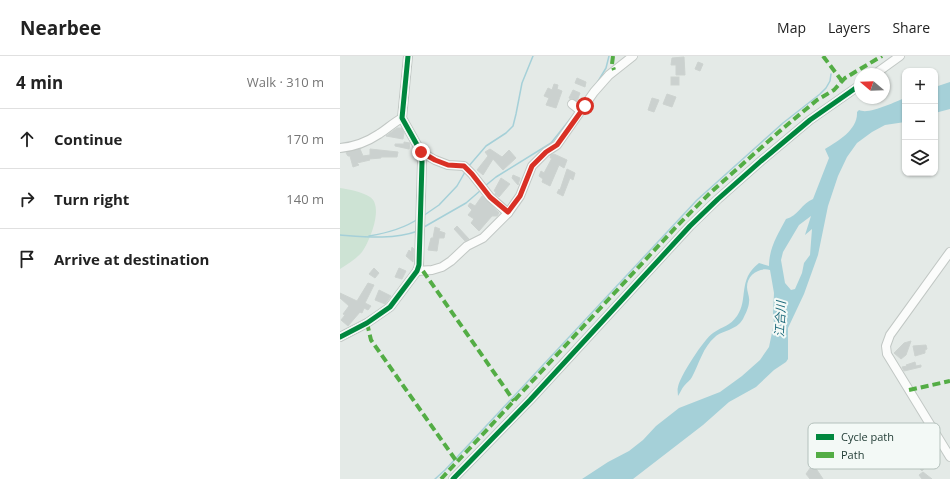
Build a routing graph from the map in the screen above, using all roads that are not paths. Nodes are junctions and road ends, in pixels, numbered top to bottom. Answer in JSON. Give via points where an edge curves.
{"nodes":[{"id":1,"x":408,"y":56,"type":"edge"},
{"id":2,"x":633,"y":56,"type":"edge"},
{"id":3,"x":900,"y":56,"type":"edge"},
{"id":4,"x":883,"y":68,"type":"edge"},
{"id":5,"x":854,"y":89,"type":"edge"},
{"id":6,"x":572,"y":104,"type":"dead end"},
{"id":7,"x":581,"y":111,"type":"junction"},
{"id":8,"x":402,"y":118,"type":"junction"},
{"id":9,"x":340,"y":148,"type":"edge"},
{"id":10,"x":421,"y":152,"type":"junction"},
{"id":11,"x":508,"y":212,"type":"junction"},
{"id":12,"x":950,"y":252,"type":"edge"},
{"id":13,"x":417,"y":271,"type":"junction"},
{"id":14,"x":340,"y":337,"type":"edge"},
{"id":15,"x":929,"y":423,"type":"edge"},
{"id":16,"x":940,"y":441,"type":"edge"},
{"id":17,"x":950,"y":457,"type":"edge"},
{"id":18,"x":453,"y":479,"type":"edge"}],
"edges":[{"from":1,"to":8,"type":"street"},
{"from":2,"to":7,"type":"street","via":[[609,75]]},
{"from":3,"to":4,"type":"street"},
{"from":5,"to":18,"type":"street","via":[[810,120],[690,226]]},
{"from":6,"to":7,"type":"street"},
{"from":7,"to":11,"type":"street","via":[[557,145],[532,166],[520,196]]},
{"from":8,"to":9,"type":"street","via":[[362,143]]},
{"from":8,"to":10,"type":"street"},
{"from":10,"to":11,"type":"street","via":[[448,165],[467,169],[490,197]]},
{"from":10,"to":13,"type":"street","via":[[420,258]]},
{"from":11,"to":13,"type":"street","via":[[483,238],[467,246],[442,267]]},
{"from":12,"to":15,"type":"street","via":[[890,335],[886,346],[886,354]]},
{"from":13,"to":14,"type":"street","via":[[390,307]]},
{"from":16,"to":17,"type":"street"}]}
